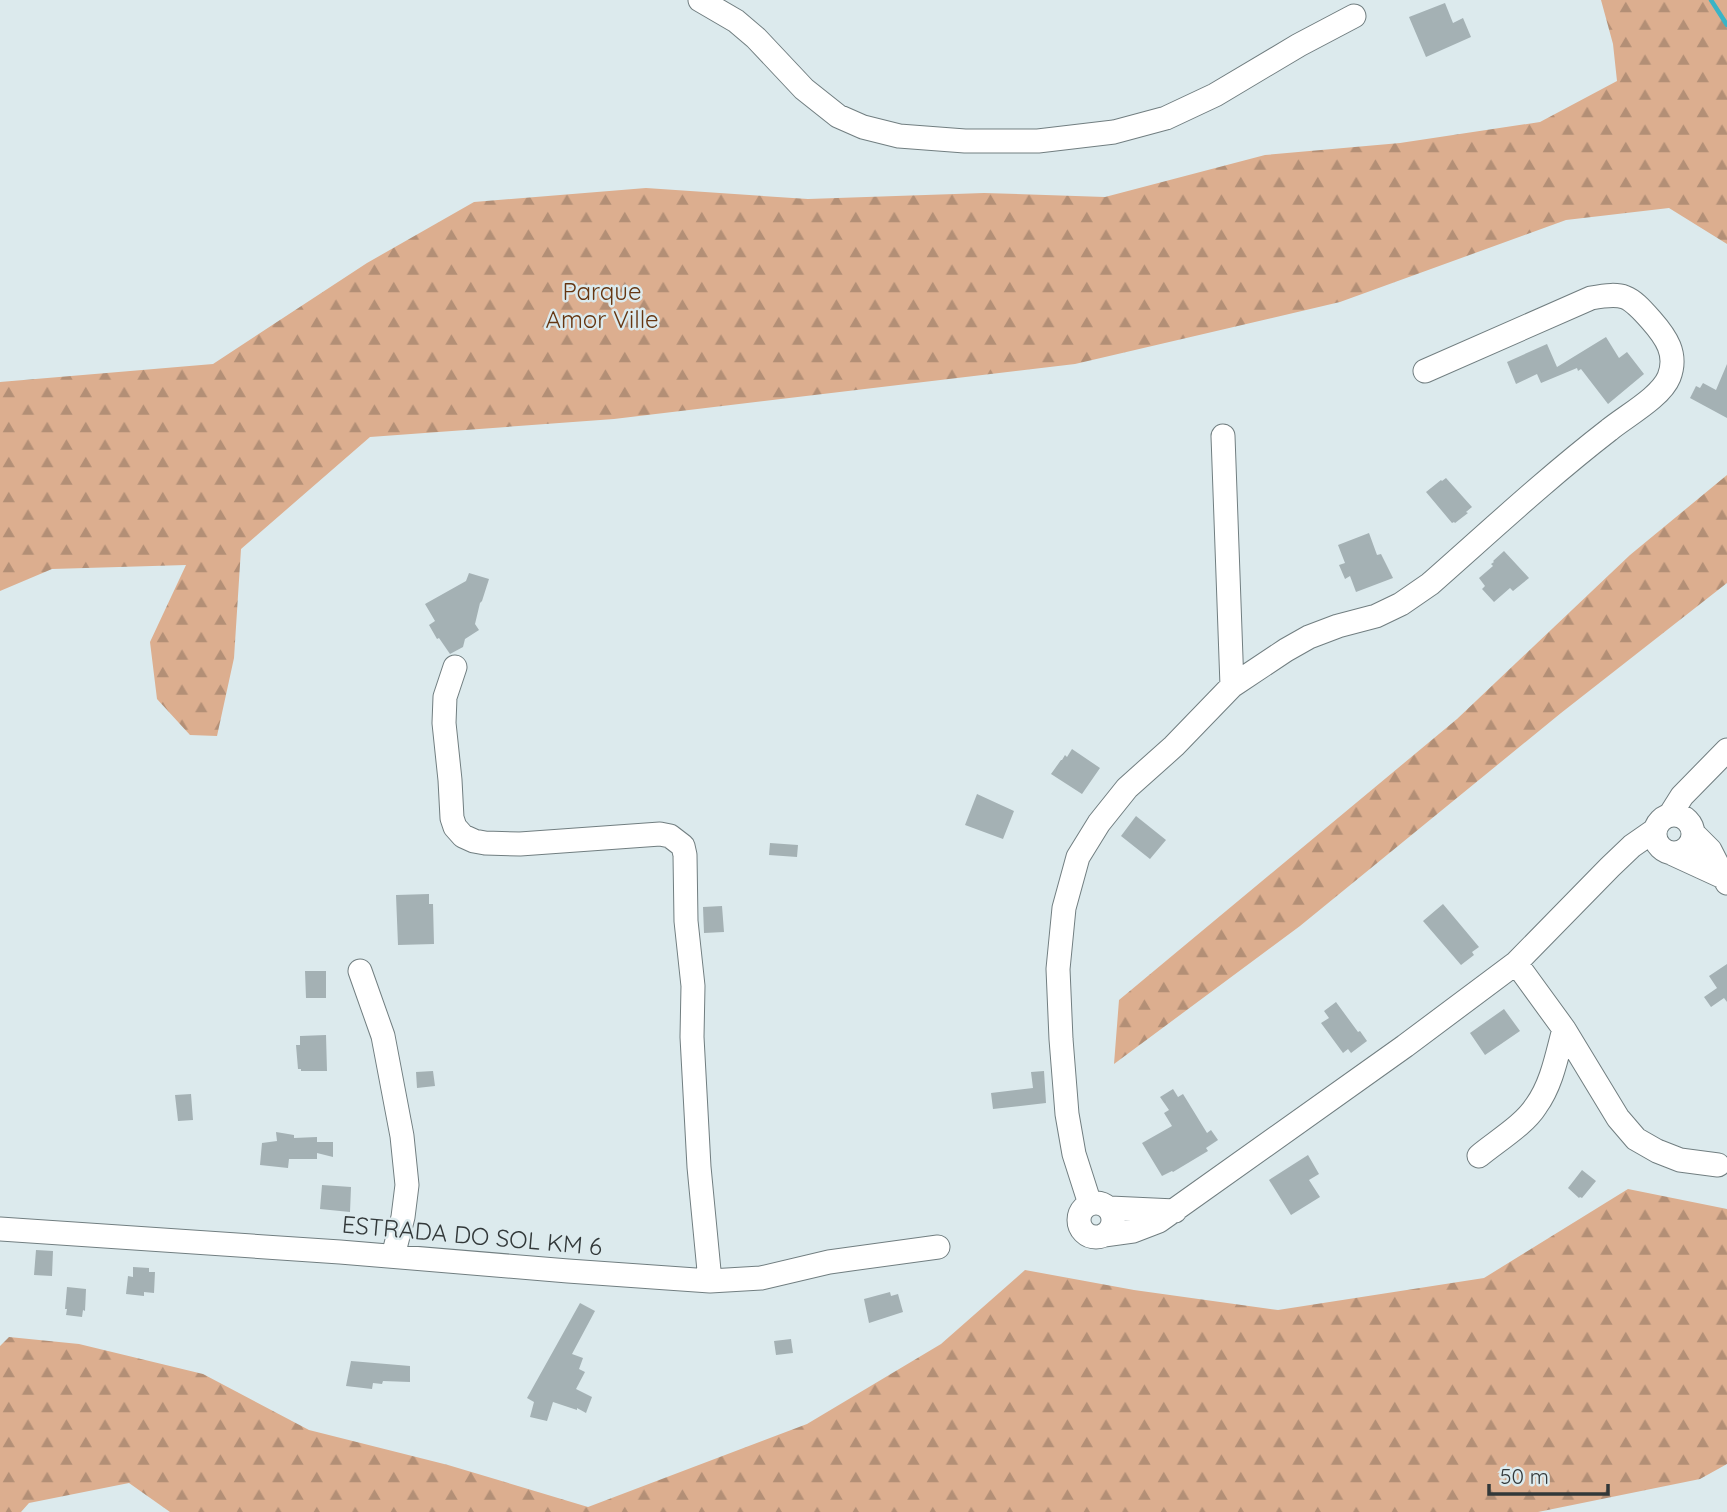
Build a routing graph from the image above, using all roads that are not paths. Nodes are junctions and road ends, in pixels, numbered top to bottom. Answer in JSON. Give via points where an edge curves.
{"nodes":[{"id":1,"x":700,"y":0,"type":"edge"},
{"id":2,"x":1354,"y":16,"type":"dead end"},
{"id":3,"x":1425,"y":371,"type":"dead end"},
{"id":4,"x":1223,"y":436,"type":"dead end"},
{"id":5,"x":454,"y":667,"type":"dead end"},
{"id":6,"x":1233,"y":686,"type":"junction"},
{"id":7,"x":1727,"y":750,"type":"edge"},
{"id":8,"x":1677,"y":825,"type":"junction"},
{"id":9,"x":1670,"y":853,"type":"junction"},
{"id":10,"x":1610,"y":867,"type":"junction"},
{"id":11,"x":1725,"y":880,"type":"edge"},
{"id":12,"x":1516,"y":963,"type":"junction"},
{"id":13,"x":360,"y":971,"type":"dead end"},
{"id":14,"x":1564,"y":1029,"type":"junction"},
{"id":15,"x":1479,"y":1156,"type":"dead end"},
{"id":16,"x":1718,"y":1165,"type":"dead end"},
{"id":17,"x":1100,"y":1206,"type":"junction"},
{"id":18,"x":1175,"y":1211,"type":"junction"},
{"id":19,"x":0,"y":1229,"type":"edge"},
{"id":20,"x":938,"y":1247,"type":"dead end"},
{"id":21,"x":393,"y":1256,"type":"junction"},
{"id":22,"x":710,"y":1281,"type":"junction"}],
"edges":[{"from":1,"to":2,"type":"street","via":[[746,29],[804,89],[838,116],[899,136],[965,141],[1038,141],[1114,132],[1166,118]]},
{"from":3,"to":6,"type":"street","via":[[1591,298],[1612,295],[1632,300],[1662,332],[1672,351],[1673,366],[1668,381],[1646,403],[1430,584],[1376,616],[1309,638]]},
{"from":4,"to":6,"type":"street"},
{"from":5,"to":22,"type":"street","via":[[445,697],[444,723],[452,818],[463,836],[485,843],[520,844],[660,834],[683,846],[699,1167]]},
{"from":6,"to":17,"type":"street","via":[[1127,788],[1099,823],[1078,857],[1064,908],[1058,969],[1067,1114],[1078,1167]]},
{"from":7,"to":8,"type":"street","via":[[1689,789]]},
{"from":8,"to":9,"type":"street","via":[[1655,839]]},
{"from":8,"to":9,"type":"street","via":[[1692,841],[1681,852]]},
{"from":8,"to":10,"type":"street","via":[[1632,846]]},
{"from":8,"to":11,"type":"street","via":[[1710,850]]},
{"from":9,"to":10,"type":"street"},
{"from":9,"to":11,"type":"street"},
{"from":10,"to":12,"type":"street"},
{"from":12,"to":14,"type":"street"},
{"from":12,"to":18,"type":"street"},
{"from":13,"to":21,"type":"street","via":[[383,1036],[402,1136],[407,1185]]},
{"from":14,"to":15,"type":"street","via":[[1555,1065],[1536,1106]]},
{"from":14,"to":16,"type":"street","via":[[1618,1118],[1636,1139],[1680,1160]]},
{"from":17,"to":18,"type":"street"},
{"from":17,"to":18,"type":"street","via":[[1085,1206],[1080,1216],[1088,1235],[1099,1237],[1145,1227]]},
{"from":19,"to":21,"type":"street","name":"ESTRADA DO SOL KM 6"},
{"from":20,"to":22,"type":"street","name":"ESTRADA DO SOL KM 6","via":[[829,1262],[761,1278]]},
{"from":21,"to":22,"type":"street","name":"ESTRADA DO SOL KM 6"}]}
